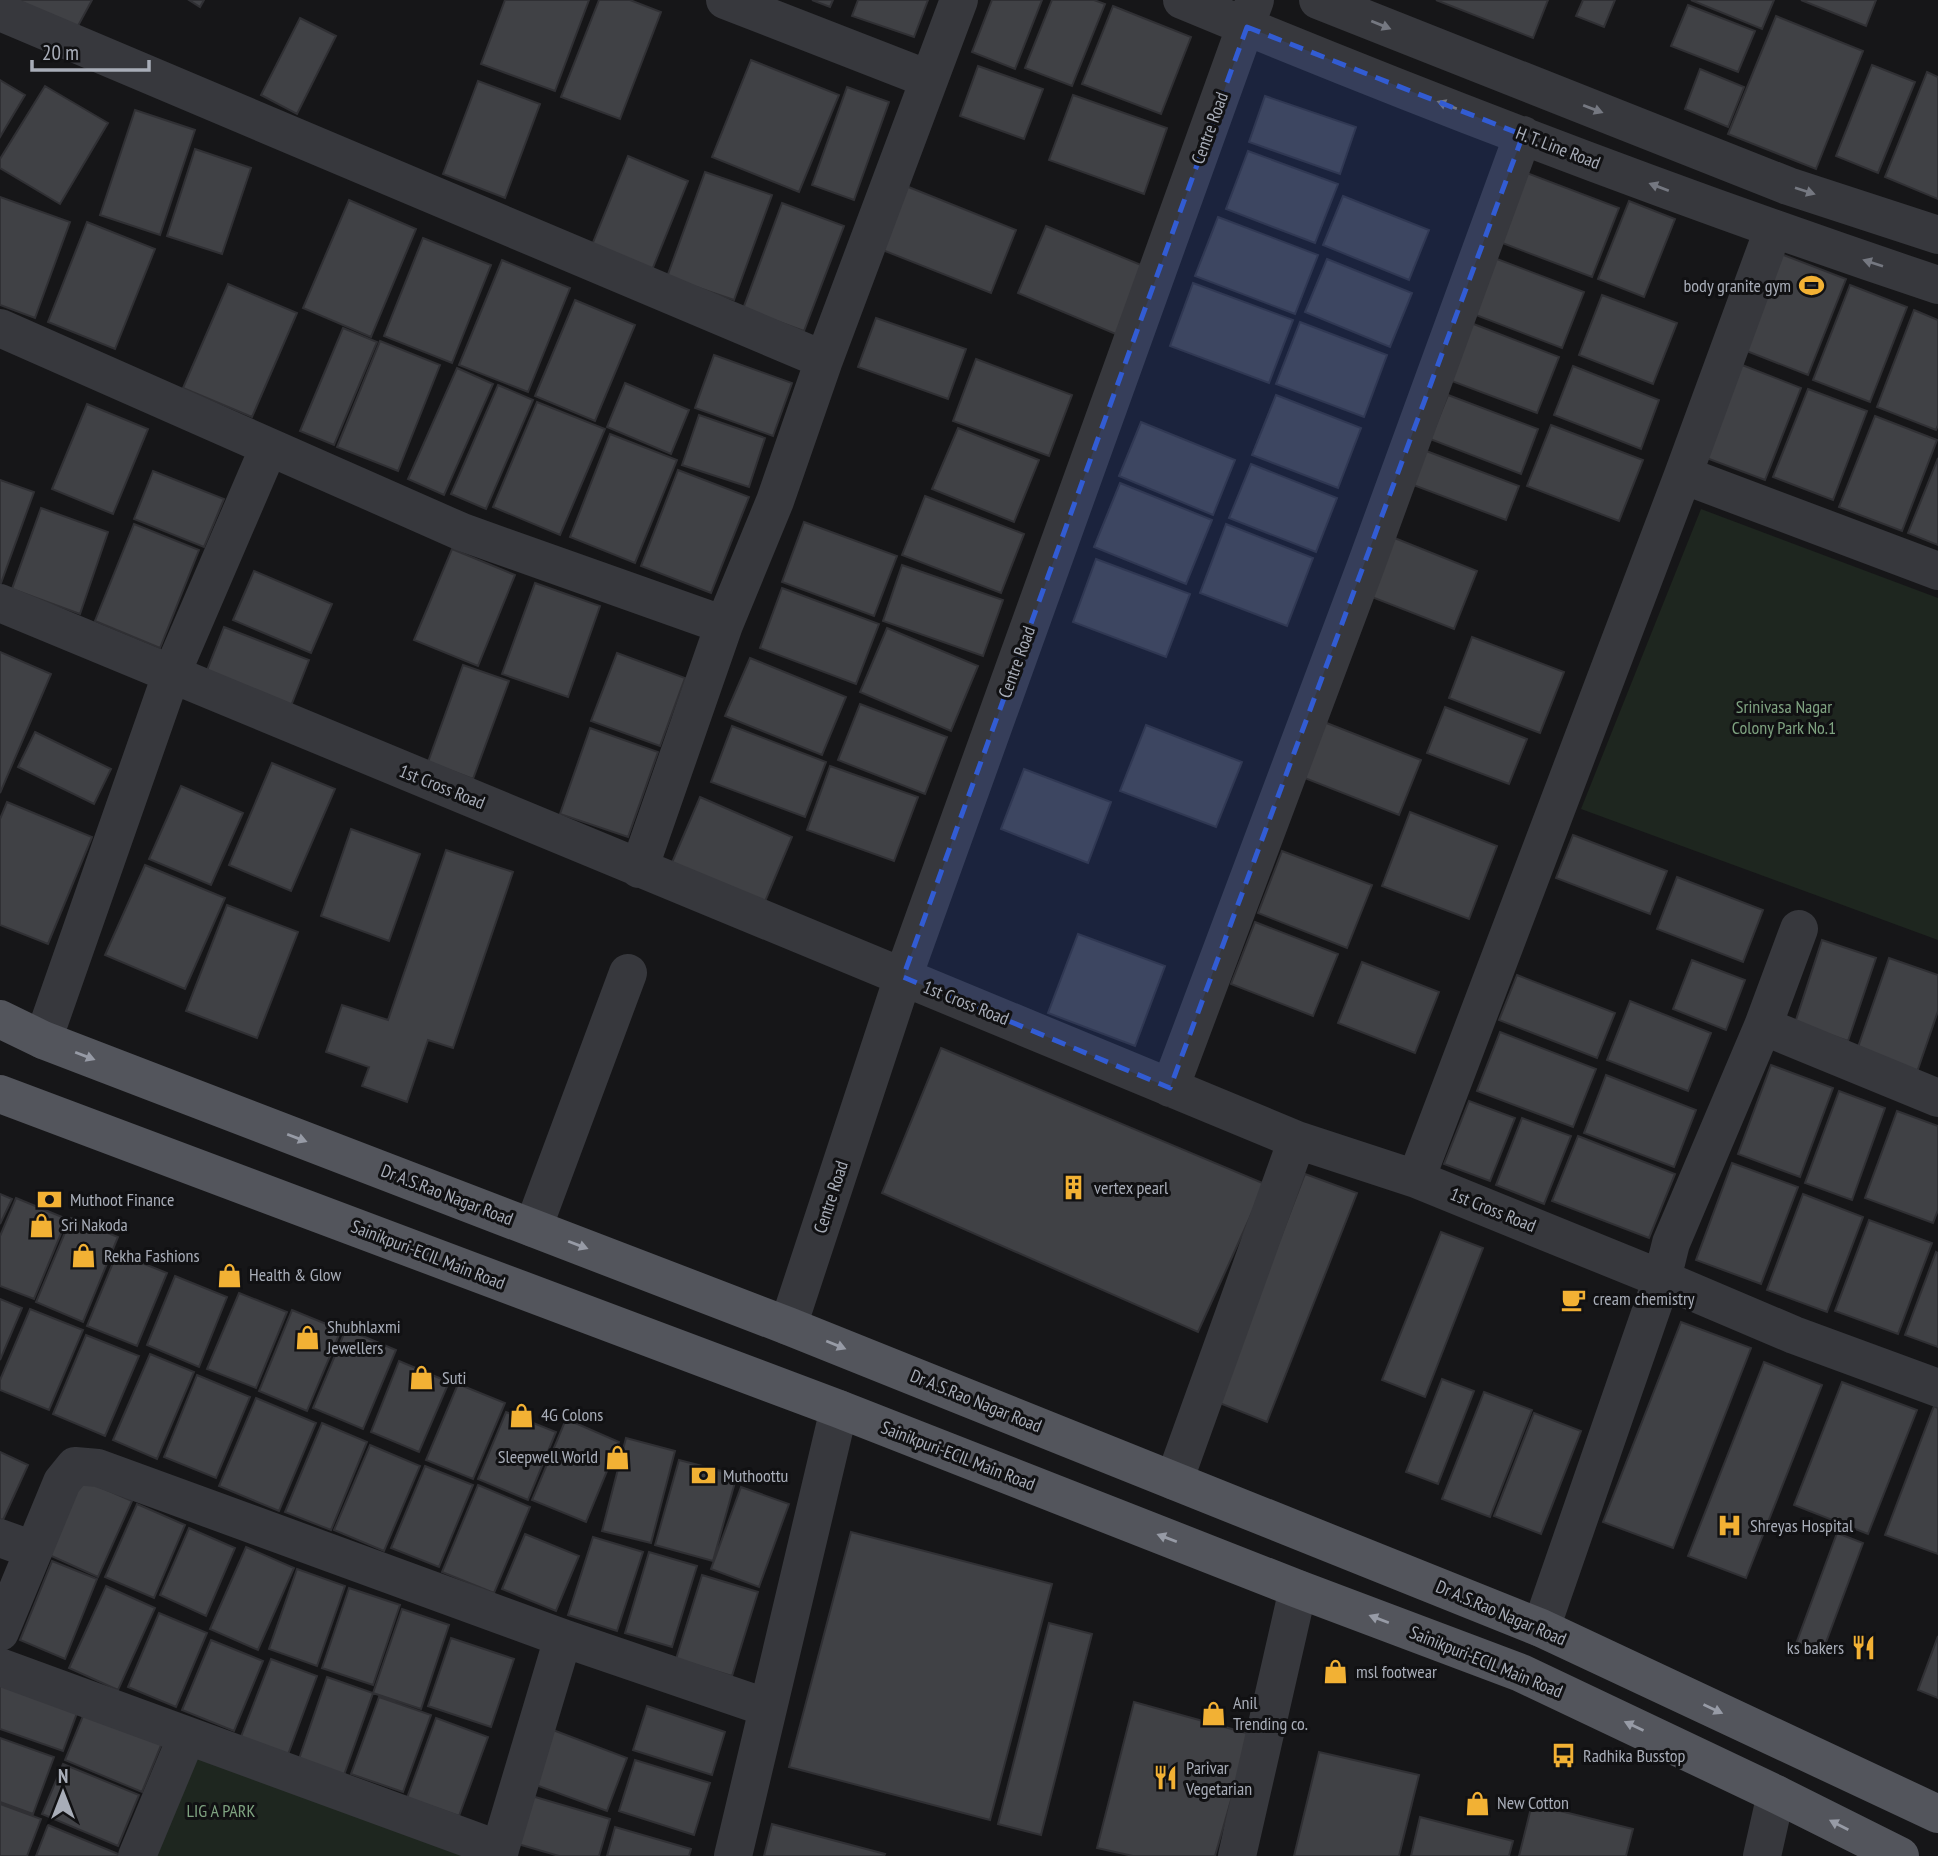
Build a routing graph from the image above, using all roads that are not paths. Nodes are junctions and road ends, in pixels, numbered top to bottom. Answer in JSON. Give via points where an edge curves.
{"nodes":[{"id":1,"x":725,"y":0,"type":"edge"},
{"id":2,"x":958,"y":0,"type":"edge"},
{"id":3,"x":1182,"y":0,"type":"edge"},
{"id":4,"x":1318,"y":0,"type":"edge"},
{"id":5,"x":0,"y":12,"type":"edge"},
{"id":6,"x":1251,"y":13,"type":"edge"},
{"id":7,"x":928,"y":79,"type":"junction"},
{"id":8,"x":1523,"y":135,"type":"junction"},
{"id":9,"x":1773,"y":230,"type":"junction"},
{"id":10,"x":1938,"y":235,"type":"edge"},
{"id":11,"x":1938,"y":285,"type":"edge"},
{"id":12,"x":0,"y":328,"type":"edge"},
{"id":13,"x":824,"y":360,"type":"junction"},
{"id":14,"x":269,"y":447,"type":"junction"},
{"id":15,"x":1683,"y":475,"type":"junction"},
{"id":16,"x":1938,"y":571,"type":"edge"},
{"id":17,"x":0,"y":603,"type":"edge"},
{"id":18,"x":723,"y":625,"type":"junction"},
{"id":19,"x":171,"y":675,"type":"junction"},
{"id":20,"x":639,"y":869,"type":"junction"},
{"id":21,"x":1799,"y":929,"type":"dead end"},
{"id":22,"x":628,"y":973,"type":"dead end"},
{"id":23,"x":903,"y":977,"type":"junction"},
{"id":24,"x":0,"y":1019,"type":"edge"},
{"id":25,"x":1763,"y":1026,"type":"junction"},
{"id":26,"x":43,"y":1040,"type":"junction"},
{"id":27,"x":1170,"y":1088,"type":"junction"},
{"id":28,"x":0,"y":1094,"type":"edge"},
{"id":29,"x":1938,"y":1098,"type":"edge"},
{"id":30,"x":1297,"y":1140,"type":"junction"},
{"id":31,"x":1416,"y":1179,"type":"junction"},
{"id":32,"x":533,"y":1228,"type":"junction"},
{"id":33,"x":1662,"y":1279,"type":"junction"},
{"id":34,"x":788,"y":1326,"type":"junction"},
{"id":35,"x":1938,"y":1388,"type":"edge"},
{"id":36,"x":839,"y":1409,"type":"junction"},
{"id":37,"x":1174,"y":1481,"type":"junction"},
{"id":38,"x":17,"y":1544,"type":"edge"},
{"id":39,"x":1298,"y":1589,"type":"junction"},
{"id":40,"x":1541,"y":1628,"type":"junction"},
{"id":41,"x":0,"y":1632,"type":"edge"},
{"id":42,"x":563,"y":1639,"type":"junction"},
{"id":43,"x":0,"y":1667,"type":"edge"},
{"id":44,"x":768,"y":1707,"type":"junction"},
{"id":45,"x":187,"y":1736,"type":"junction"},
{"id":46,"x":1776,"y":1794,"type":"junction"},
{"id":47,"x":1938,"y":1814,"type":"edge"},
{"id":48,"x":499,"y":1853,"type":"edge"},
{"id":49,"x":137,"y":1856,"type":"edge"},
{"id":50,"x":733,"y":1856,"type":"edge"},
{"id":51,"x":1237,"y":1856,"type":"edge"},
{"id":52,"x":1762,"y":1856,"type":"edge"},
{"id":53,"x":1900,"y":1856,"type":"edge"}],
"edges":[{"from":1,"to":7,"type":"street"},
{"from":2,"to":7,"type":"street"},
{"from":3,"to":6,"type":"street","name":"H. T. Line Road"},
{"from":4,"to":10,"type":"street","one_way":true,"via":[[1788,186]]},
{"from":5,"to":13,"type":"street"},
{"from":8,"to":6,"type":"street","name":"H. T. Line Road","one_way":true},
{"from":6,"to":23,"type":"street","name":"Centre Road"},
{"from":7,"to":13,"type":"street"},
{"from":9,"to":8,"type":"street","name":"H. T. Line Road","one_way":true},
{"from":8,"to":27,"type":"street"},
{"from":11,"to":9,"type":"street","name":"H. T. Line Road","one_way":true},
{"from":9,"to":15,"type":"street"},
{"from":12,"to":14,"type":"street"},
{"from":13,"to":18,"type":"street","via":[[775,501]]},
{"from":14,"to":18,"type":"street","via":[[462,532]]},
{"from":14,"to":19,"type":"street"},
{"from":15,"to":16,"type":"street"},
{"from":15,"to":31,"type":"street"},
{"from":17,"to":19,"type":"street","name":"1st Cross Road"},
{"from":18,"to":20,"type":"street"},
{"from":19,"to":20,"type":"street","name":"1st Cross Road"},
{"from":19,"to":26,"type":"street"},
{"from":20,"to":23,"type":"street","name":"1st Cross Road"},
{"from":21,"to":25,"type":"street"},
{"from":22,"to":32,"type":"street"},
{"from":23,"to":27,"type":"street","name":"1st Cross Road"},
{"from":23,"to":34,"type":"street","name":"Centre Road"},
{"from":24,"to":26,"type":"main road","name":"Dr A.S.Rao Nagar Road"},
{"from":25,"to":29,"type":"street"},
{"from":25,"to":33,"type":"street","via":[[1671,1243]]},
{"from":26,"to":32,"type":"main road","name":"Dr A.S.Rao Nagar Road","one_way":true},
{"from":27,"to":30,"type":"street","name":"1st Cross Road"},
{"from":28,"to":36,"type":"main road","name":"Sainikpuri-ECIL Main Road"},
{"from":30,"to":31,"type":"street","name":"1st Cross Road"},
{"from":30,"to":37,"type":"street"},
{"from":31,"to":33,"type":"street","name":"1st Cross Road"},
{"from":32,"to":34,"type":"main road","name":"Dr A.S.Rao Nagar Road","one_way":true},
{"from":33,"to":35,"type":"street","name":"1st Cross Road","via":[[1794,1335]]},
{"from":33,"to":40,"type":"street"},
{"from":34,"to":37,"type":"main road","name":"Dr A.S.Rao Nagar Road","one_way":true},
{"from":39,"to":36,"type":"main road","name":"Sainikpuri-ECIL Main Road","one_way":true},
{"from":36,"to":44,"type":"street"},
{"from":37,"to":40,"type":"main road","name":"Dr A.S.Rao Nagar Road"},
{"from":38,"to":41,"type":"street"},
{"from":38,"to":42,"type":"street","via":[[75,1466],[99,1468]]},
{"from":46,"to":39,"type":"main road","name":"Sainikpuri-ECIL Main Road","one_way":true,"via":[[1521,1673]]},
{"from":39,"to":51,"type":"street"},
{"from":40,"to":47,"type":"main road","name":"Dr A.S.Rao Nagar Road","one_way":true},
{"from":42,"to":44,"type":"street"},
{"from":42,"to":48,"type":"street"},
{"from":43,"to":45,"type":"street"},
{"from":44,"to":50,"type":"street"},
{"from":45,"to":48,"type":"street"},
{"from":45,"to":49,"type":"street"},
{"from":46,"to":52,"type":"street"},
{"from":53,"to":46,"type":"main road","name":"Sainikpuri-ECIL Main Road","one_way":true}]}
